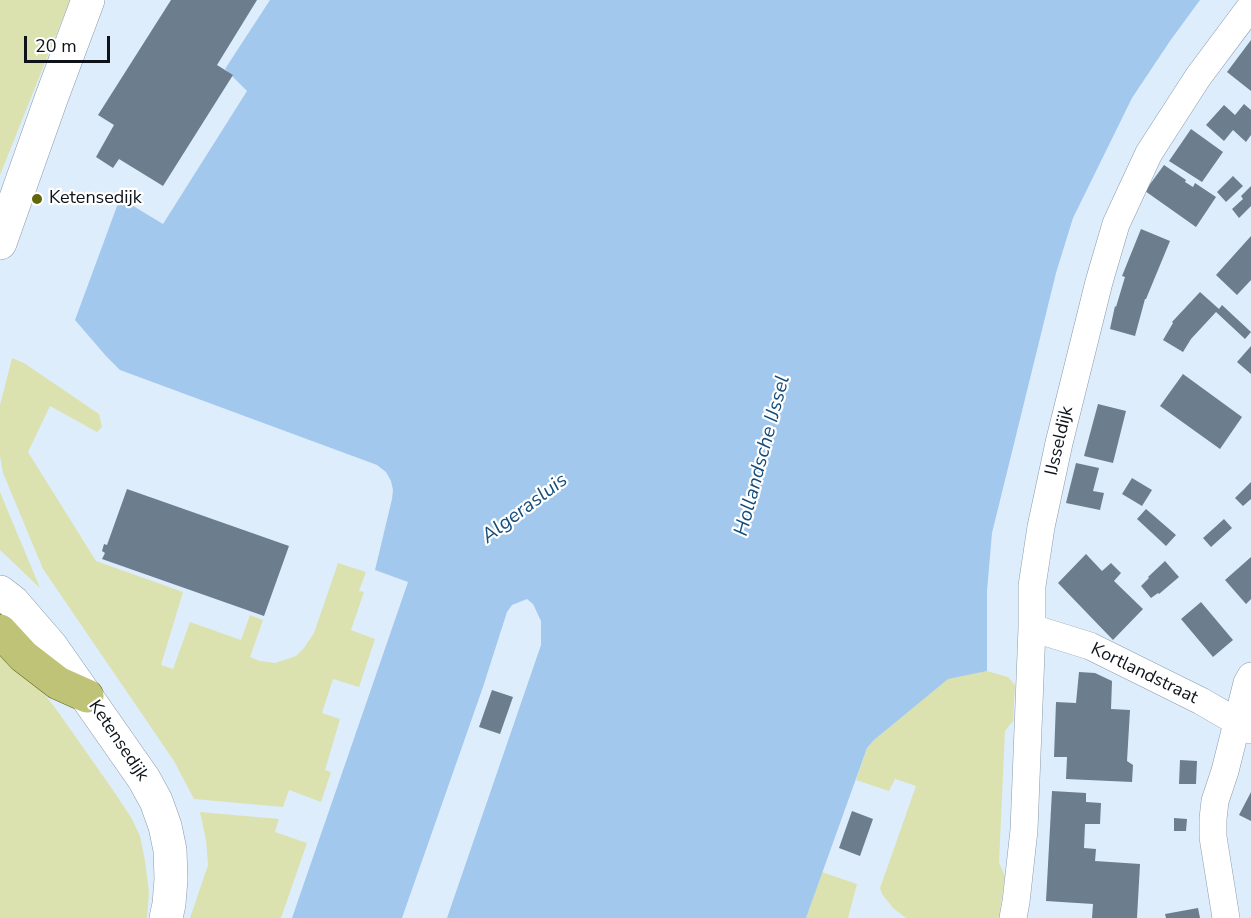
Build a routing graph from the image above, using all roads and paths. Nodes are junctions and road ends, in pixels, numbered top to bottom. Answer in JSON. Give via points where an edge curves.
{"nodes":[{"id":1,"x":88,"y":0,"type":"edge"},
{"id":2,"x":1251,"y":6,"type":"edge"},
{"id":3,"x":0,"y":243,"type":"edge"},
{"id":4,"x":0,"y":592,"type":"edge"},
{"id":5,"x":1032,"y":628,"type":"junction"},
{"id":6,"x":0,"y":632,"type":"edge"},
{"id":7,"x":1251,"y":676,"type":"edge"},
{"id":8,"x":87,"y":696,"type":"junction"},
{"id":9,"x":1244,"y":726,"type":"edge"},
{"id":10,"x":166,"y":918,"type":"edge"},
{"id":11,"x":1013,"y":918,"type":"edge"},
{"id":12,"x":1226,"y":918,"type":"edge"}],
"edges":[{"from":1,"to":3,"type":"street"},
{"from":2,"to":5,"type":"street","name":"IJsseldijk","via":[[1198,77],[1149,153],[1116,224],[1041,527],[1032,586]]},
{"from":4,"to":8,"type":"street","name":"Ketensedijk","via":[[51,646]]},
{"from":5,"to":9,"type":"street","name":"Kortlandstraat","via":[[1090,646]]},
{"from":5,"to":11,"type":"street","name":"IJsseldijk","via":[[1024,830]]},
{"from":6,"to":8,"type":"main road","via":[[58,683]]},
{"from":7,"to":9,"type":"street"},
{"from":8,"to":10,"type":"street","name":"Ketensedijk","via":[[144,779],[165,826],[171,879]]},
{"from":9,"to":12,"type":"street","via":[[1215,801],[1213,819]]}]}
